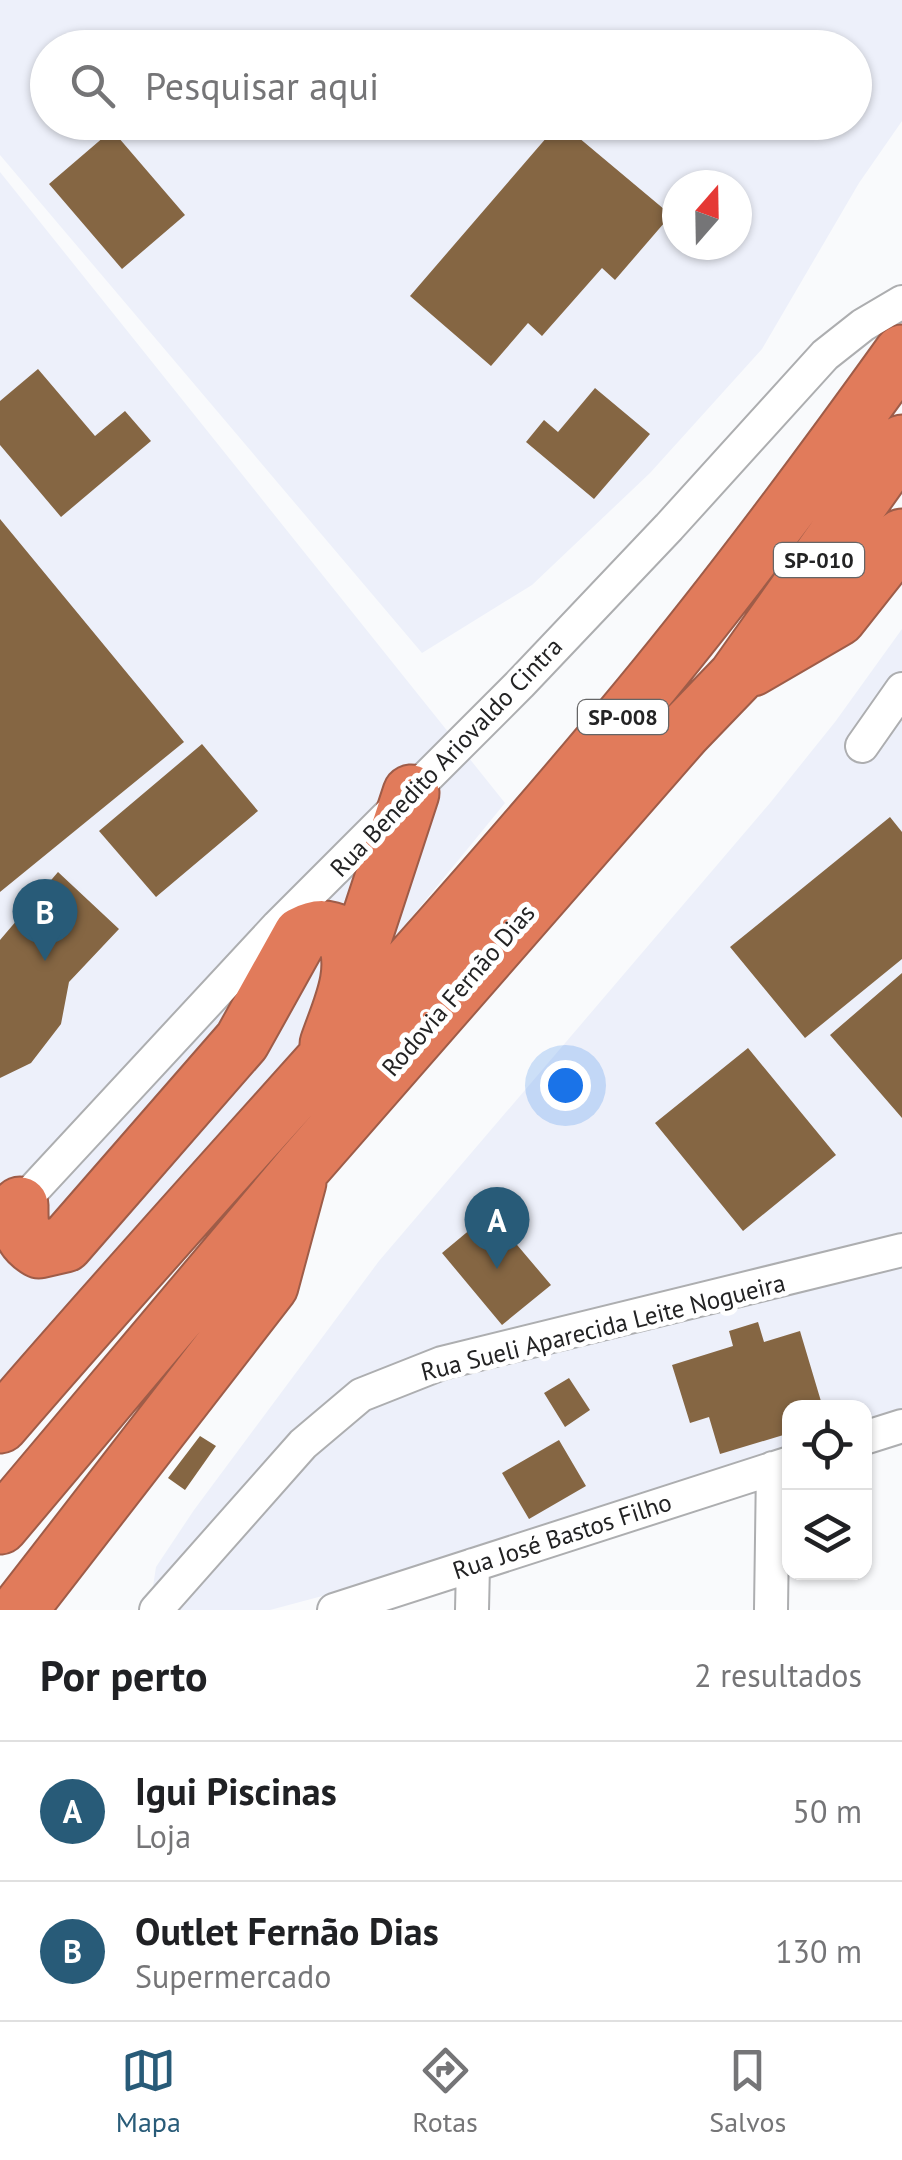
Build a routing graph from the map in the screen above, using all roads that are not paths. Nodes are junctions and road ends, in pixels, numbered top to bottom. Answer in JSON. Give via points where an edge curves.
{"nodes":[{"id":1,"x":902,"y":302,"type":"edge"},
{"id":2,"x":902,"y":353,"type":"edge"},
{"id":3,"x":902,"y":444,"type":"edge"},
{"id":4,"x":902,"y":537,"type":"edge"},
{"id":5,"x":736,"y":677,"type":"junction"},
{"id":6,"x":902,"y":689,"type":"edge"},
{"id":7,"x":862,"y":746,"type":"dead end"},
{"id":8,"x":411,"y":794,"type":"junction"},
{"id":9,"x":350,"y":980,"type":"junction"},
{"id":10,"x":322,"y":1064,"type":"junction"},
{"id":11,"x":301,"y":1169,"type":"junction"},
{"id":12,"x":10,"y":1215,"type":"edge"},
{"id":13,"x":902,"y":1250,"type":"edge"},
{"id":14,"x":0,"y":1425,"type":"edge"},
{"id":15,"x":902,"y":1426,"type":"edge"},
{"id":16,"x":872,"y":1435,"type":"edge"},
{"id":17,"x":781,"y":1465,"type":"edge"},
{"id":18,"x":0,"y":1526,"type":"edge"},
{"id":19,"x":474,"y":1565,"type":"junction"},
{"id":20,"x":39,"y":1601,"type":"edge"},
{"id":21,"x":156,"y":1610,"type":"edge"},
{"id":22,"x":334,"y":1610,"type":"edge"},
{"id":23,"x":472,"y":1610,"type":"edge"},
{"id":24,"x":771,"y":1610,"type":"edge"}],
"edges":[{"from":1,"to":8,"type":"street","name":"Rua Benedito Ariovaldo Cintra","via":[[825,355]]},
{"from":2,"to":10,"type":"highway","number":"SP-008","via":[[641,696]]},
{"from":3,"to":5,"type":"highway","name":"Rodovia Fernão Dias","number":"SP-010"},
{"from":4,"to":5,"type":"highway","number":"SP-008","via":[[838,618]]},
{"from":5,"to":11,"type":"highway","name":"Rodovia Fernão Dias","number":"SP-008"},
{"from":6,"to":7,"type":"street"},
{"from":8,"to":9,"type":"highway"},
{"from":8,"to":12,"type":"street","name":"Rua Benedito Ariovaldo Cintra","via":[[278,926]]},
{"from":9,"to":10,"type":"highway"},
{"from":9,"to":12,"type":"highway","via":[[344,935],[328,927],[301,936],[242,1041],[65,1244],[39,1250]]},
{"from":10,"to":14,"type":"highway","number":"SP-008"},
{"from":11,"to":18,"type":"highway","name":"Rodovia Fernão Dias","number":"SP-008"},
{"from":11,"to":20,"type":"highway","via":[[270,1286]]},
{"from":13,"to":21,"type":"street","name":"Rua Sueli Aparecida Leite Nogueira","via":[[442,1363],[361,1395],[303,1444]]},
{"from":15,"to":16,"type":"street"},
{"from":17,"to":19,"type":"street","name":"Rua José Bastos Filho"},
{"from":17,"to":24,"type":"street"},
{"from":19,"to":22,"type":"street","name":"Rua José Bastos Filho"},
{"from":19,"to":23,"type":"street"}]}
